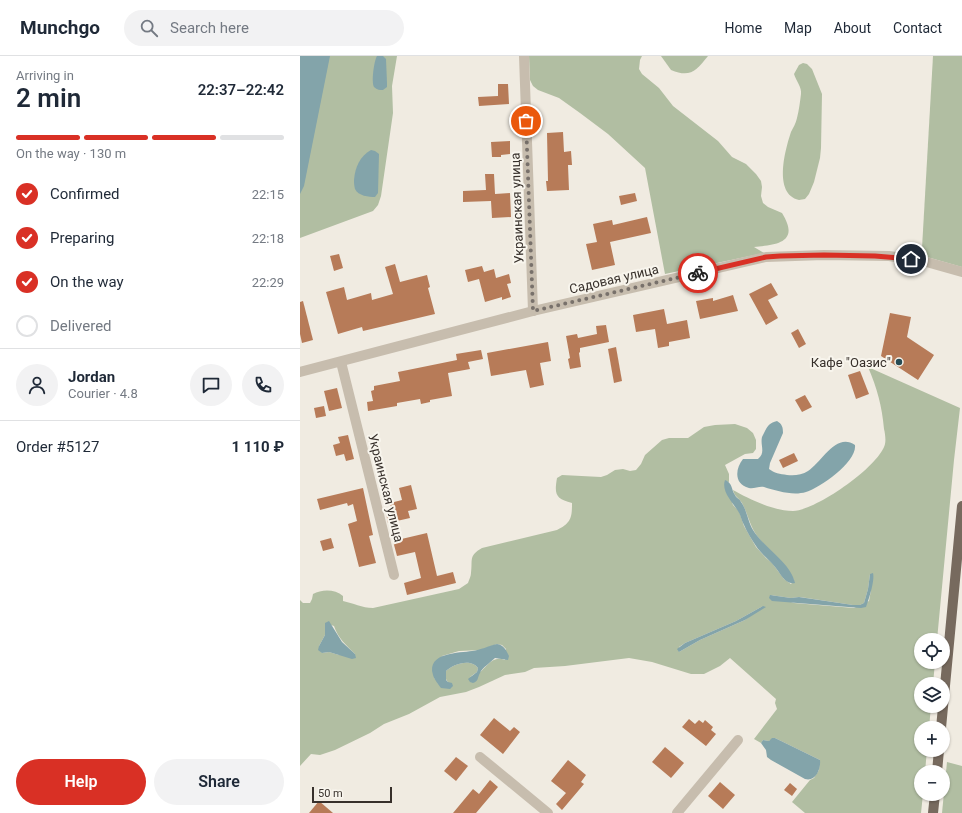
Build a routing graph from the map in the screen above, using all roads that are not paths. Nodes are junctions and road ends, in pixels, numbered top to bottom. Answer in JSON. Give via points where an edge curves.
{"nodes":[{"id":1,"x":524,"y":56,"type":"edge"},
{"id":2,"x":962,"y":272,"type":"edge"},
{"id":3,"x":533,"y":311,"type":"junction"},
{"id":4,"x":341,"y":362,"type":"junction"},
{"id":5,"x":300,"y":372,"type":"edge"},
{"id":6,"x":962,"y":506,"type":"edge"},
{"id":7,"x":394,"y":574,"type":"dead end"},
{"id":8,"x":943,"y":721,"type":"edge"},
{"id":9,"x":738,"y":740,"type":"dead end"},
{"id":10,"x":480,"y":757,"type":"dead end"},
{"id":11,"x":934,"y":801,"type":"edge"},
{"id":12,"x":548,"y":813,"type":"edge"},
{"id":13,"x":677,"y":813,"type":"edge"},
{"id":14,"x":933,"y":813,"type":"edge"}],
"edges":[{"from":1,"to":3,"type":"street","name":"Украинская улица"},
{"from":2,"to":3,"type":"street","name":"Садовая улица","via":[[922,261],[888,256],[773,256]]},
{"from":3,"to":4,"type":"street","name":"Садовая улица"},
{"from":4,"to":5,"type":"street","name":"Садовая улица"},
{"from":4,"to":7,"type":"street","name":"Украинская улица"},
{"from":6,"to":8,"type":"main road"},
{"from":9,"to":13,"type":"street"},
{"from":10,"to":12,"type":"street"},
{"from":11,"to":14,"type":"main road"}]}
